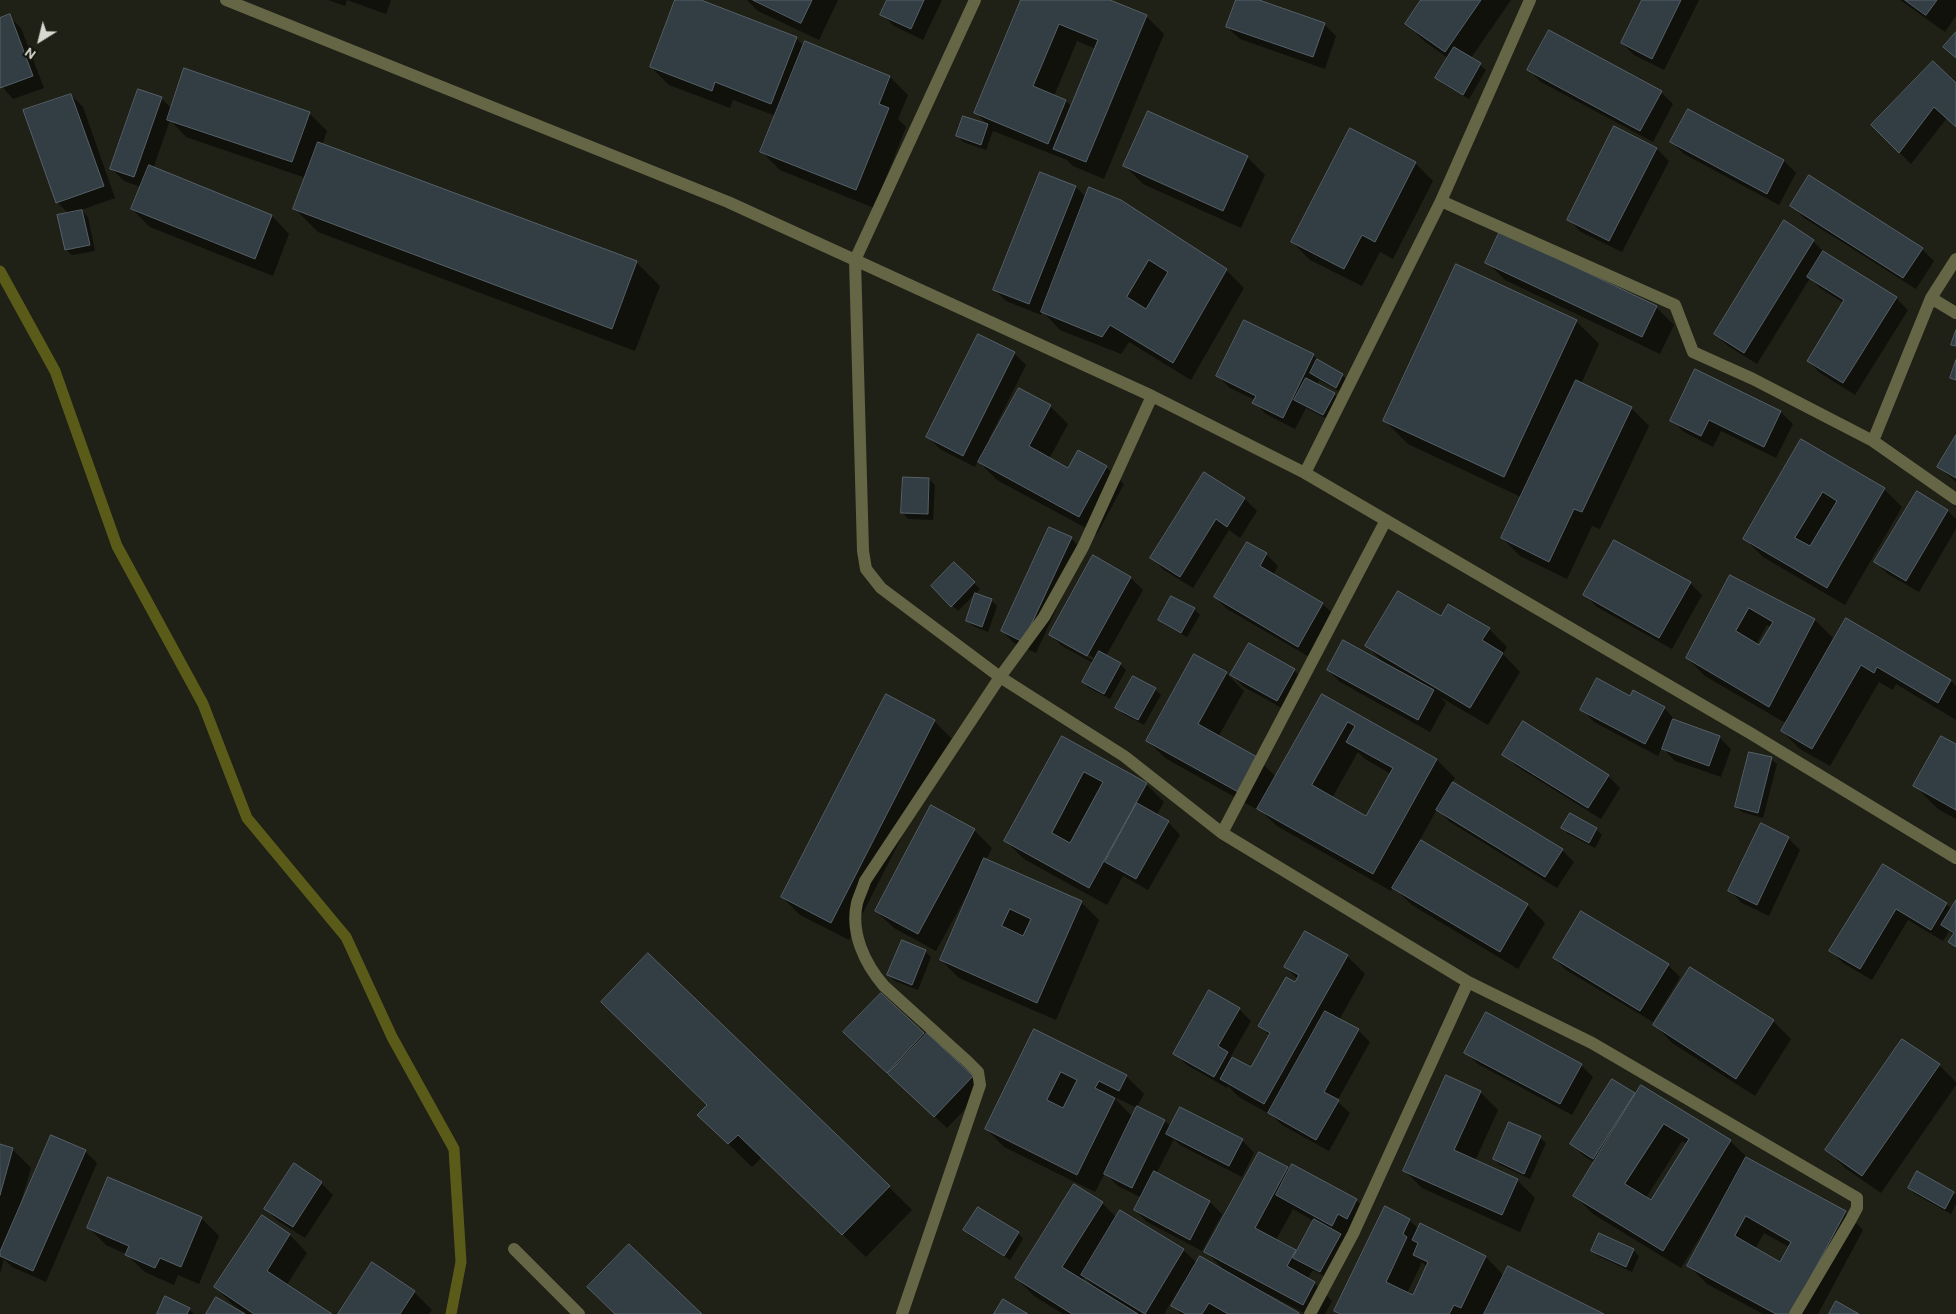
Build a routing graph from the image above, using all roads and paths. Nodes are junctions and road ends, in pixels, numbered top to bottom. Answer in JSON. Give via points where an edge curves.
{"nodes":[{"id":1,"x":226,"y":0,"type":"edge"},
{"id":2,"x":975,"y":0,"type":"edge"},
{"id":3,"x":1530,"y":0,"type":"edge"},
{"id":4,"x":1442,"y":201,"type":"junction"},
{"id":5,"x":1956,"y":258,"type":"edge"},
{"id":6,"x":855,"y":260,"type":"junction"},
{"id":7,"x":1931,"y":298,"type":"junction"},
{"id":8,"x":1956,"y":313,"type":"edge"},
{"id":9,"x":1152,"y":396,"type":"junction"},
{"id":10,"x":1873,"y":440,"type":"junction"},
{"id":11,"x":1305,"y":473,"type":"junction"},
{"id":12,"x":1956,"y":499,"type":"edge"},
{"id":13,"x":1386,"y":520,"type":"junction"},
{"id":14,"x":1000,"y":678,"type":"junction"},
{"id":15,"x":1222,"y":833,"type":"junction"},
{"id":16,"x":1956,"y":858,"type":"edge"},
{"id":17,"x":1468,"y":982,"type":"junction"},
{"id":18,"x":514,"y":1249,"type":"dead end"},
{"id":19,"x":579,"y":1314,"type":"edge"},
{"id":20,"x":902,"y":1314,"type":"edge"},
{"id":21,"x":1310,"y":1314,"type":"edge"},
{"id":22,"x":1795,"y":1314,"type":"edge"}],
"edges":[{"from":1,"to":6,"type":"street","via":[[728,202]]},
{"from":2,"to":6,"type":"street"},
{"from":3,"to":4,"type":"street"},
{"from":4,"to":10,"type":"street","via":[[1675,305],[1693,352]]},
{"from":4,"to":11,"type":"street"},
{"from":5,"to":7,"type":"street"},
{"from":6,"to":9,"type":"street"},
{"from":6,"to":14,"type":"street","via":[[866,569],[881,588]]},
{"from":7,"to":8,"type":"street"},
{"from":7,"to":10,"type":"street"},
{"from":9,"to":11,"type":"street"},
{"from":9,"to":14,"type":"street","via":[[1083,547],[1044,617]]},
{"from":10,"to":12,"type":"street"},
{"from":11,"to":13,"type":"street"},
{"from":13,"to":15,"type":"street"},
{"from":13,"to":16,"type":"street"},
{"from":14,"to":15,"type":"street","via":[[1124,756]]},
{"from":14,"to":20,"type":"street","via":[[866,881],[857,904],[856,930],[864,957],[874,974],[978,1072],[980,1085]]},
{"from":15,"to":17,"type":"street"},
{"from":17,"to":21,"type":"street","via":[[1353,1234]]},
{"from":17,"to":22,"type":"street","via":[[1592,1044],[1857,1198],[1857,1208]]},
{"from":18,"to":19,"type":"street"}]}
